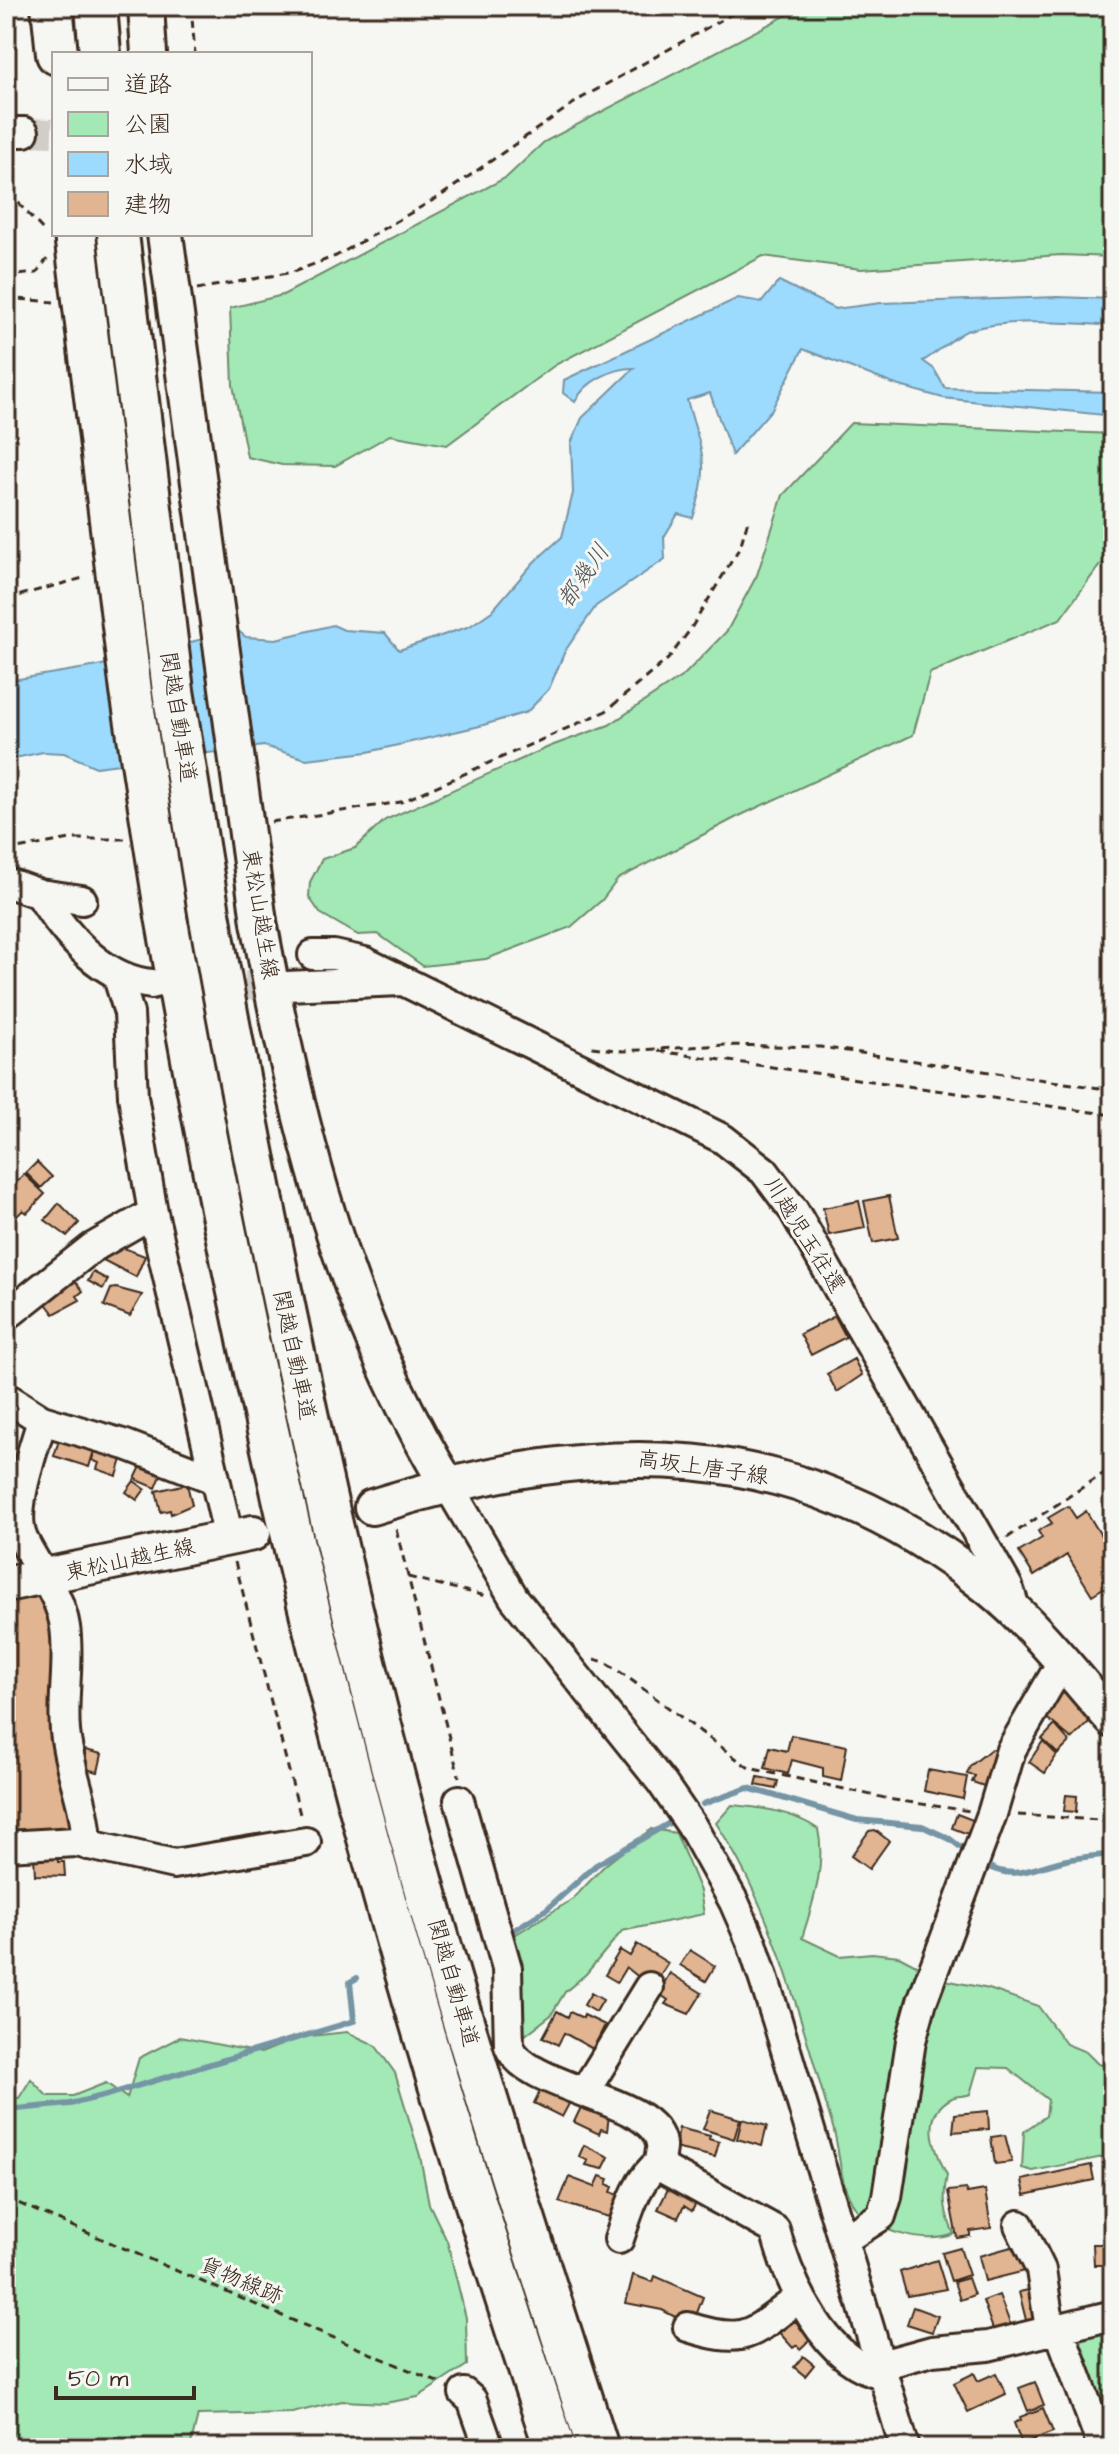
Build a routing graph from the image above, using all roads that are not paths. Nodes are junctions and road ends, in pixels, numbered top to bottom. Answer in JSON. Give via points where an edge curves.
{"nodes":[{"id":1,"x":52,"y":6,"type":"edge"},
{"id":2,"x":96,"y":6,"type":"edge"},
{"id":3,"x":146,"y":6,"type":"edge"},
{"id":4,"x":57,"y":52,"type":"edge"},
{"id":5,"x":100,"y":52,"type":"edge"},
{"id":6,"x":149,"y":52,"type":"edge"},
{"id":7,"x":118,"y":236,"type":"edge"},
{"id":8,"x":165,"y":236,"type":"edge"},
{"id":9,"x":64,"y":243,"type":"edge"},
{"id":10,"x":6,"y":882,"type":"edge"},
{"id":11,"x":40,"y":894,"type":"junction"},
{"id":12,"x":82,"y":900,"type":"dead end"},
{"id":13,"x":313,"y":955,"type":"dead end"},
{"id":14,"x":117,"y":974,"type":"junction"},
{"id":15,"x":402,"y":981,"type":"junction"},
{"id":16,"x":152,"y":984,"type":"tunnel mouth"},
{"id":17,"x":286,"y":986,"type":"tunnel mouth"},
{"id":18,"x":153,"y":1213,"type":"junction"},
{"id":19,"x":6,"y":1316,"type":"edge"},
{"id":20,"x":6,"y":1397,"type":"edge"},
{"id":21,"x":42,"y":1420,"type":"junction"},
{"id":22,"x":214,"y":1479,"type":"junction"},
{"id":23,"x":449,"y":1487,"type":"junction"},
{"id":24,"x":380,"y":1504,"type":"road end"},
{"id":25,"x":241,"y":1536,"type":"joint"},
{"id":26,"x":48,"y":1578,"type":"junction"},
{"id":27,"x":6,"y":1584,"type":"edge"},
{"id":28,"x":1017,"y":1614,"type":"junction"},
{"id":29,"x":1062,"y":1662,"type":"junction"},
{"id":30,"x":1113,"y":1720,"type":"edge"},
{"id":31,"x":459,"y":1800,"type":"road end"},
{"id":32,"x":306,"y":1842,"type":"road end"},
{"id":33,"x":87,"y":1845,"type":"junction"},
{"id":34,"x":6,"y":1846,"type":"edge"},
{"id":35,"x":649,"y":1987,"type":"dead end"},
{"id":36,"x":585,"y":2091,"type":"junction"},
{"id":37,"x":659,"y":2163,"type":"junction"},
{"id":38,"x":1019,"y":2225,"type":"dead end"},
{"id":39,"x":619,"y":2239,"type":"dead end"},
{"id":40,"x":845,"y":2239,"type":"junction"},
{"id":41,"x":799,"y":2298,"type":"junction"},
{"id":42,"x":1113,"y":2315,"type":"edge"},
{"id":43,"x":688,"y":2327,"type":"dead end"},
{"id":44,"x":1054,"y":2328,"type":"junction"},
{"id":45,"x":883,"y":2370,"type":"junction"},
{"id":46,"x":464,"y":2393,"type":"road end"},
{"id":47,"x":489,"y":2448,"type":"edge"},
{"id":48,"x":555,"y":2448,"type":"edge"},
{"id":49,"x":598,"y":2448,"type":"edge"},
{"id":50,"x":905,"y":2448,"type":"edge"},
{"id":51,"x":1103,"y":2448,"type":"edge"}],
"edges":[{"from":1,"to":4,"type":"highway"},
{"from":2,"to":5,"type":"highway"},
{"from":3,"to":6,"type":"main road"},
{"from":7,"to":49,"type":"highway","name":"関越自動車道","bridge":true,"via":[[173,691],[282,1304],[333,1531],[448,1970]]},
{"from":8,"to":23,"type":"main road","name":"東松山越生線","bridge":true,"via":[[259,922],[300,1124],[332,1235],[379,1358]]},
{"from":9,"to":48,"type":"highway","name":"関越自動車道","bridge":true,"via":[[166,916],[243,1316],[347,1762],[410,1990]]},
{"from":10,"to":11,"type":"street"},
{"from":11,"to":12,"type":"street"},
{"from":11,"to":14,"type":"street","via":[[59,925]]},
{"from":13,"to":15,"type":"street","name":"川越児玉往還","via":[[365,962]]},
{"from":14,"to":16,"type":"street"},
{"from":14,"to":18,"type":"street","via":[[129,1013],[133,1096]]},
{"from":15,"to":17,"type":"street"},
{"from":15,"to":28,"type":"street","name":"川越児玉往還","via":[[723,1139],[764,1171],[794,1211],[987,1551]]},
{"from":18,"to":19,"type":"street","via":[[92,1248]]},
{"from":18,"to":22,"type":"street"},
{"from":20,"to":21,"type":"street"},
{"from":21,"to":22,"type":"street"},
{"from":21,"to":26,"type":"street","via":[[20,1507],[21,1536]]},
{"from":22,"to":25,"type":"street"},
{"from":23,"to":24,"type":"main road"},
{"from":23,"to":28,"type":"main road","name":"高坂上唐子線","via":[[555,1464],[624,1457],[764,1473],[855,1504],[920,1539]]},
{"from":23,"to":40,"type":"street","via":[[510,1592],[662,1783],[734,1902],[752,1943]]},
{"from":25,"to":26,"type":"main road","name":"東松山越生線"},
{"from":26,"to":27,"type":"main road","name":"東松山越生線"},
{"from":26,"to":33,"type":"street","via":[[65,1626],[65,1729],[70,1768],[87,1813]]},
{"from":28,"to":29,"type":"main road","name":"高坂上唐子線"},
{"from":29,"to":30,"type":"main road","name":"高坂上唐子線"},
{"from":29,"to":40,"type":"street","via":[[1011,1750],[918,2014],[881,2216]]},
{"from":31,"to":36,"type":"street","via":[[507,1968],[513,2057],[523,2067]]},
{"from":32,"to":33,"type":"street","via":[[174,1864]]},
{"from":33,"to":34,"type":"street"},
{"from":35,"to":36,"type":"street"},
{"from":36,"to":37,"type":"street","via":[[650,2125],[661,2144]]},
{"from":37,"to":39,"type":"street","via":[[633,2198]]},
{"from":37,"to":41,"type":"street","via":[[775,2230]]},
{"from":38,"to":44,"type":"street","via":[[1041,2270]]},
{"from":40,"to":45,"type":"street"},
{"from":41,"to":43,"type":"street","via":[[731,2339]]},
{"from":41,"to":45,"type":"street","via":[[839,2352],[865,2371]]},
{"from":42,"to":44,"type":"street"},
{"from":44,"to":45,"type":"street","via":[[988,2346],[932,2351]]},
{"from":44,"to":51,"type":"street"},
{"from":45,"to":50,"type":"street"},
{"from":46,"to":47,"type":"street","via":[[472,2400]]}]}
